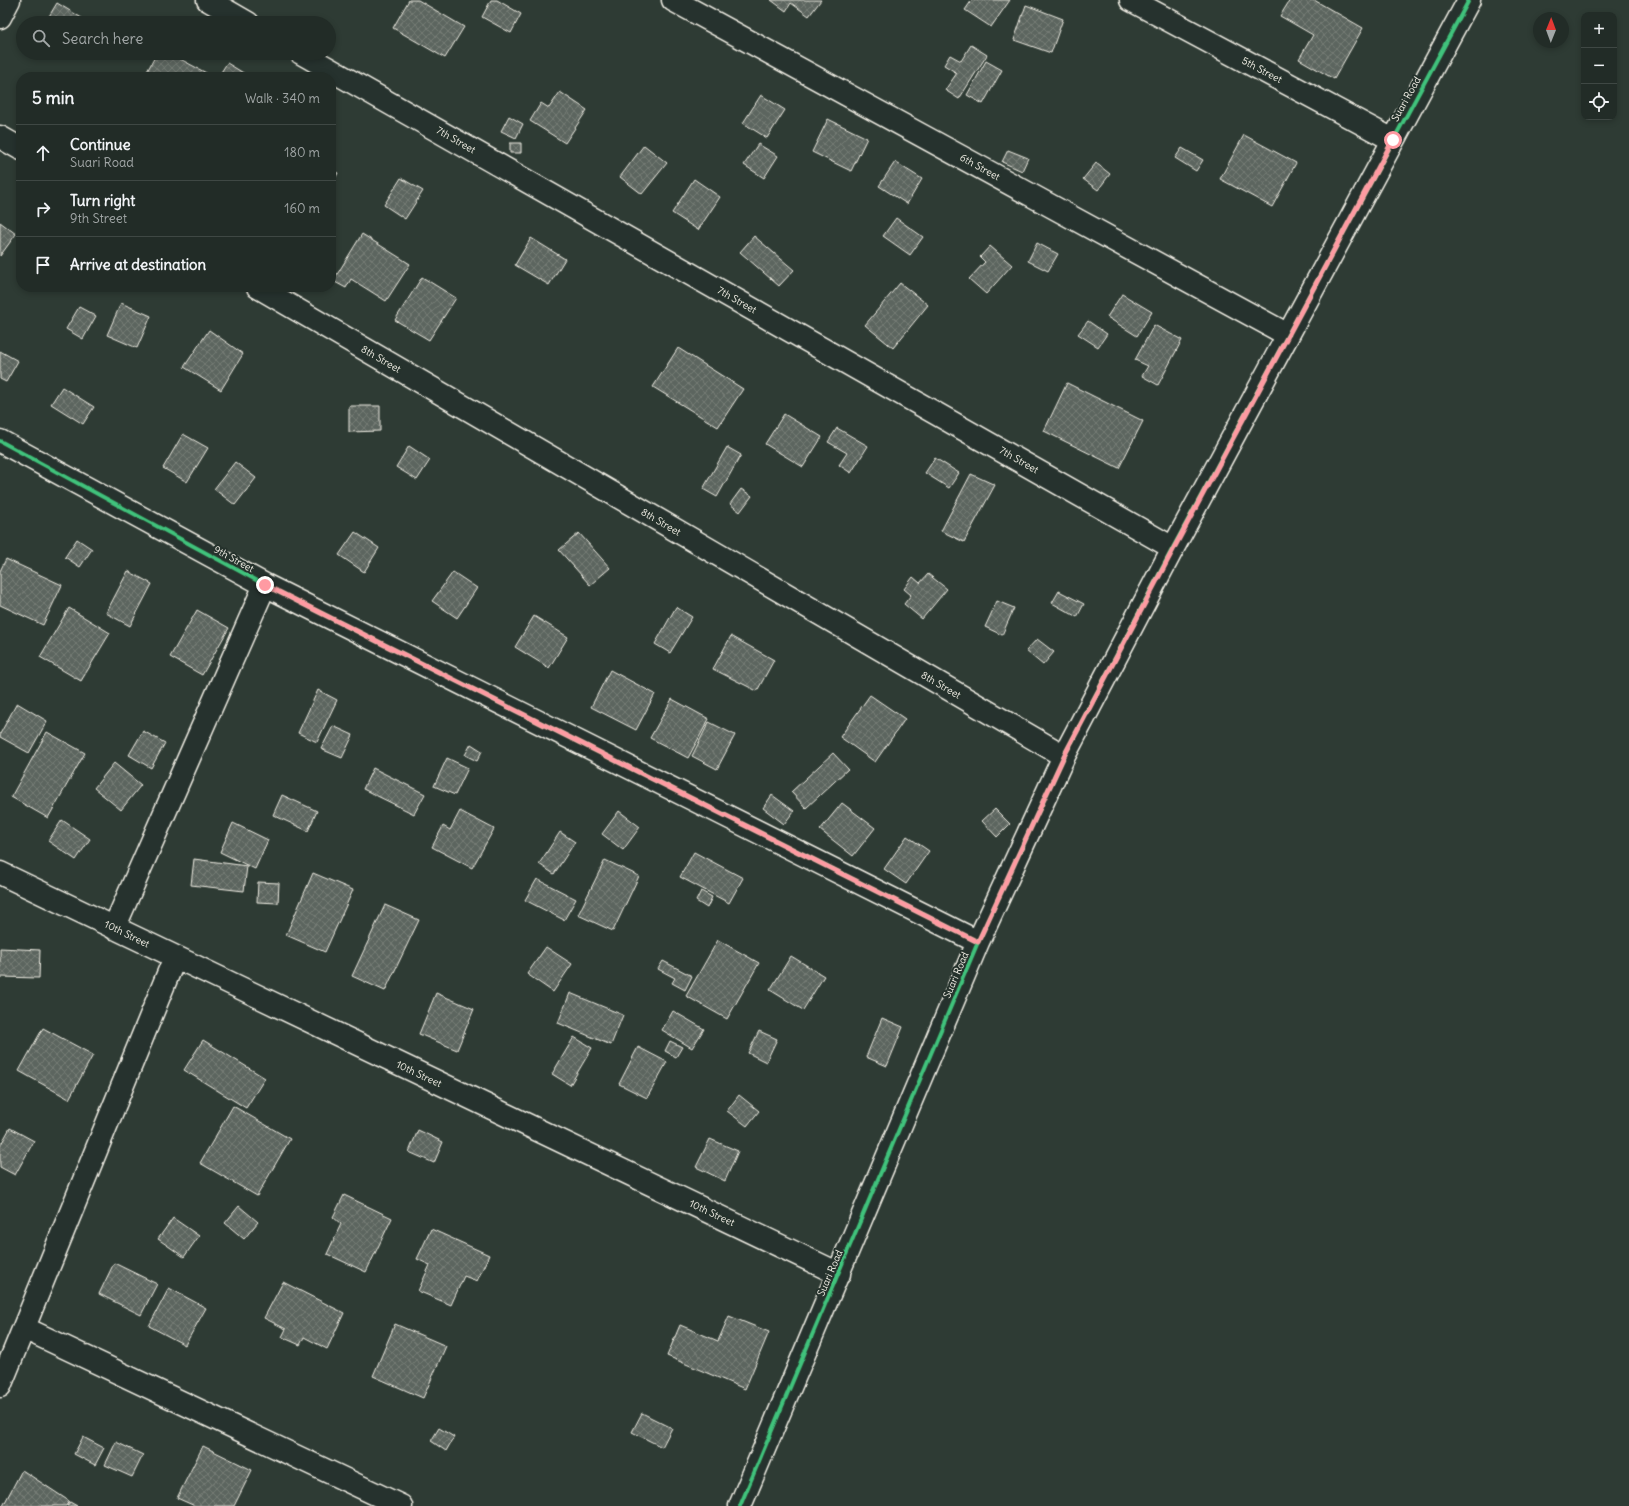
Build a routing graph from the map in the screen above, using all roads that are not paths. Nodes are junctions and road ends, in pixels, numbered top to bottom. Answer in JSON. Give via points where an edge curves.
{"nodes":[{"id":1,"x":9,"y":0,"type":"edge"},
{"id":2,"x":208,"y":0,"type":"edge"},
{"id":3,"x":673,"y":0,"type":"edge"},
{"id":4,"x":1131,"y":0,"type":"edge"},
{"id":5,"x":1469,"y":0,"type":"edge"},
{"id":6,"x":236,"y":16,"type":"edge"},
{"id":7,"x":0,"y":17,"type":"edge"},
{"id":8,"x":313,"y":60,"type":"edge"},
{"id":9,"x":335,"y":72,"type":"edge"},
{"id":10,"x":336,"y":73,"type":"edge"},
{"id":11,"x":0,"y":137,"type":"edge"},
{"id":12,"x":1393,"y":140,"type":"junction"},
{"id":13,"x":16,"y":146,"type":"edge"},
{"id":14,"x":267,"y":292,"type":"edge"},
{"id":15,"x":1288,"y":335,"type":"junction"},
{"id":16,"x":0,"y":441,"type":"edge"},
{"id":17,"x":1174,"y":548,"type":"junction"},
{"id":18,"x":265,"y":585,"type":"junction"},
{"id":19,"x":1064,"y":756,"type":"junction"},
{"id":20,"x":0,"y":873,"type":"edge"},
{"id":21,"x":114,"y":928,"type":"junction"},
{"id":22,"x":978,"y":942,"type":"junction"},
{"id":23,"x":175,"y":957,"type":"junction"},
{"id":24,"x":839,"y":1274,"type":"junction"},
{"id":25,"x":24,"y":1328,"type":"junction"},
{"id":26,"x":0,"y":1386,"type":"edge"},
{"id":27,"x":401,"y":1506,"type":"edge"},
{"id":28,"x":740,"y":1506,"type":"edge"}],
"edges":[{"from":1,"to":7,"type":"street"},
{"from":2,"to":6,"type":"street"},
{"from":3,"to":15,"type":"street","name":"6th Street"},
{"from":4,"to":12,"type":"street","name":"5th Street"},
{"from":5,"to":12,"type":"street","name":"Suari Road"},
{"from":8,"to":9,"type":"street","name":"7th Street"},
{"from":10,"to":17,"type":"street","name":"7th Street"},
{"from":11,"to":13,"type":"street"},
{"from":12,"to":15,"type":"street","name":"Suari Road"},
{"from":14,"to":19,"type":"street","name":"8th Street"},
{"from":15,"to":17,"type":"street","name":"Suari Road"},
{"from":16,"to":18,"type":"street","name":"9th Street"},
{"from":17,"to":19,"type":"street","name":"Suari Road"},
{"from":18,"to":21,"type":"street"},
{"from":18,"to":22,"type":"street","name":"9th Street"},
{"from":19,"to":22,"type":"street","name":"Suari Road"},
{"from":20,"to":21,"type":"street","name":"10th Street"},
{"from":21,"to":23,"type":"street","name":"10th Street"},
{"from":22,"to":24,"type":"street","name":"Suari Road"},
{"from":23,"to":24,"type":"street","name":"10th Street"},
{"from":23,"to":25,"type":"street"},
{"from":24,"to":28,"type":"street","name":"Suari Road"},
{"from":25,"to":26,"type":"street"},
{"from":25,"to":27,"type":"street"}]}
